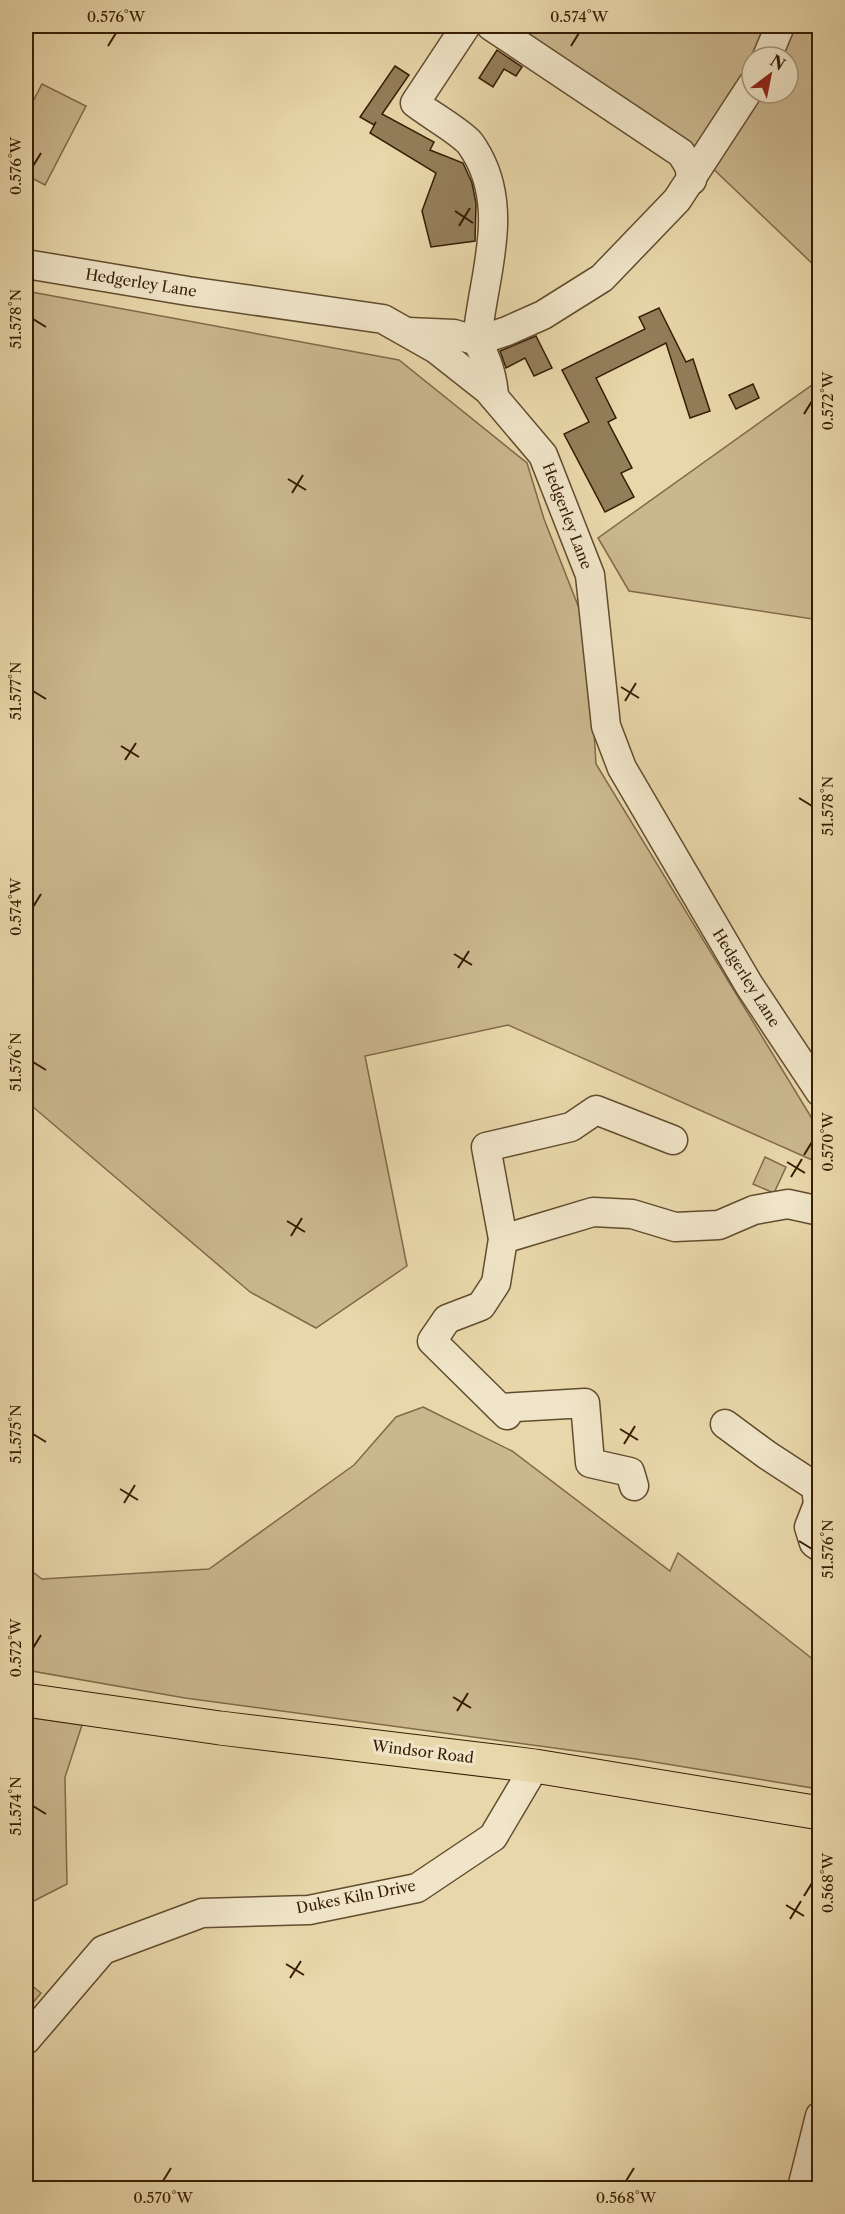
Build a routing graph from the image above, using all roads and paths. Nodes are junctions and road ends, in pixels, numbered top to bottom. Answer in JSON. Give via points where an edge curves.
{"nodes":[{"id":1,"x":466,"y":26,"type":"edge"},
{"id":2,"x":491,"y":26,"type":"edge"},
{"id":3,"x":780,"y":26,"type":"edge"},
{"id":4,"x":772,"y":45,"type":"edge"},
{"id":5,"x":740,"y":105,"type":"edge"},
{"id":6,"x":692,"y":180,"type":"junction"},
{"id":7,"x":26,"y":264,"type":"edge"},
{"id":8,"x":406,"y":332,"type":"junction"},
{"id":9,"x":477,"y":341,"type":"junction"},
{"id":10,"x":494,"y":397,"type":"junction"},
{"id":11,"x":819,"y":1092,"type":"edge"},
{"id":12,"x":673,"y":1140,"type":"dead end"},
{"id":13,"x":819,"y":1211,"type":"edge"},
{"id":14,"x":503,"y":1239,"type":"junction"},
{"id":15,"x":725,"y":1424,"type":"dead end"},
{"id":16,"x":634,"y":1486,"type":"dead end"},
{"id":17,"x":819,"y":1547,"type":"edge"},
{"id":18,"x":26,"y":1700,"type":"edge"},
{"id":19,"x":535,"y":1766,"type":"junction"},
{"id":20,"x":819,"y":1813,"type":"edge"},
{"id":21,"x":26,"y":2040,"type":"edge"},
{"id":22,"x":819,"y":2116,"type":"edge"},
{"id":23,"x":802,"y":2188,"type":"edge"}],
"edges":[{"from":1,"to":9,"type":"street","via":[[415,103],[470,142],[491,192],[493,232]]},
{"from":2,"to":6,"type":"street","via":[[681,153]]},
{"from":3,"to":4,"type":"street"},
{"from":5,"to":6,"type":"street"},
{"from":6,"to":9,"type":"street","via":[[602,278],[543,315]]},
{"from":7,"to":8,"type":"street","name":"Hedgerley Lane","via":[[383,319]]},
{"from":8,"to":9,"type":"street","via":[[454,334]]},
{"from":8,"to":10,"type":"street","name":"Hedgerley Lane","via":[[436,349]]},
{"from":9,"to":10,"type":"street","via":[[493,380]]},
{"from":10,"to":11,"type":"street","name":"Hedgerley Lane","via":[[543,455],[590,575],[606,726],[621,768],[749,985]]},
{"from":12,"to":14,"type":"street","via":[[596,1110],[571,1127],[486,1147]]},
{"from":13,"to":14,"type":"street","via":[[788,1204],[754,1210],[719,1226],[675,1227],[632,1214],[593,1212]]},
{"from":14,"to":16,"type":"street","via":[[496,1283],[481,1306],[447,1319],[432,1341],[504,1412],[585,1403],[590,1463],[630,1472]]},
{"from":15,"to":17,"type":"street","via":[[816,1487],[818,1504],[809,1527]]},
{"from":18,"to":19,"type":"main road","name":"Windsor Road","via":[[231,1730]]},
{"from":19,"to":20,"type":"main road","name":"Windsor Road"},
{"from":19,"to":21,"type":"street","name":"Dukes Kiln Drive","via":[[494,1837],[417,1888],[309,1910],[202,1913],[103,1950]]},
{"from":22,"to":23,"type":"street"}]}
